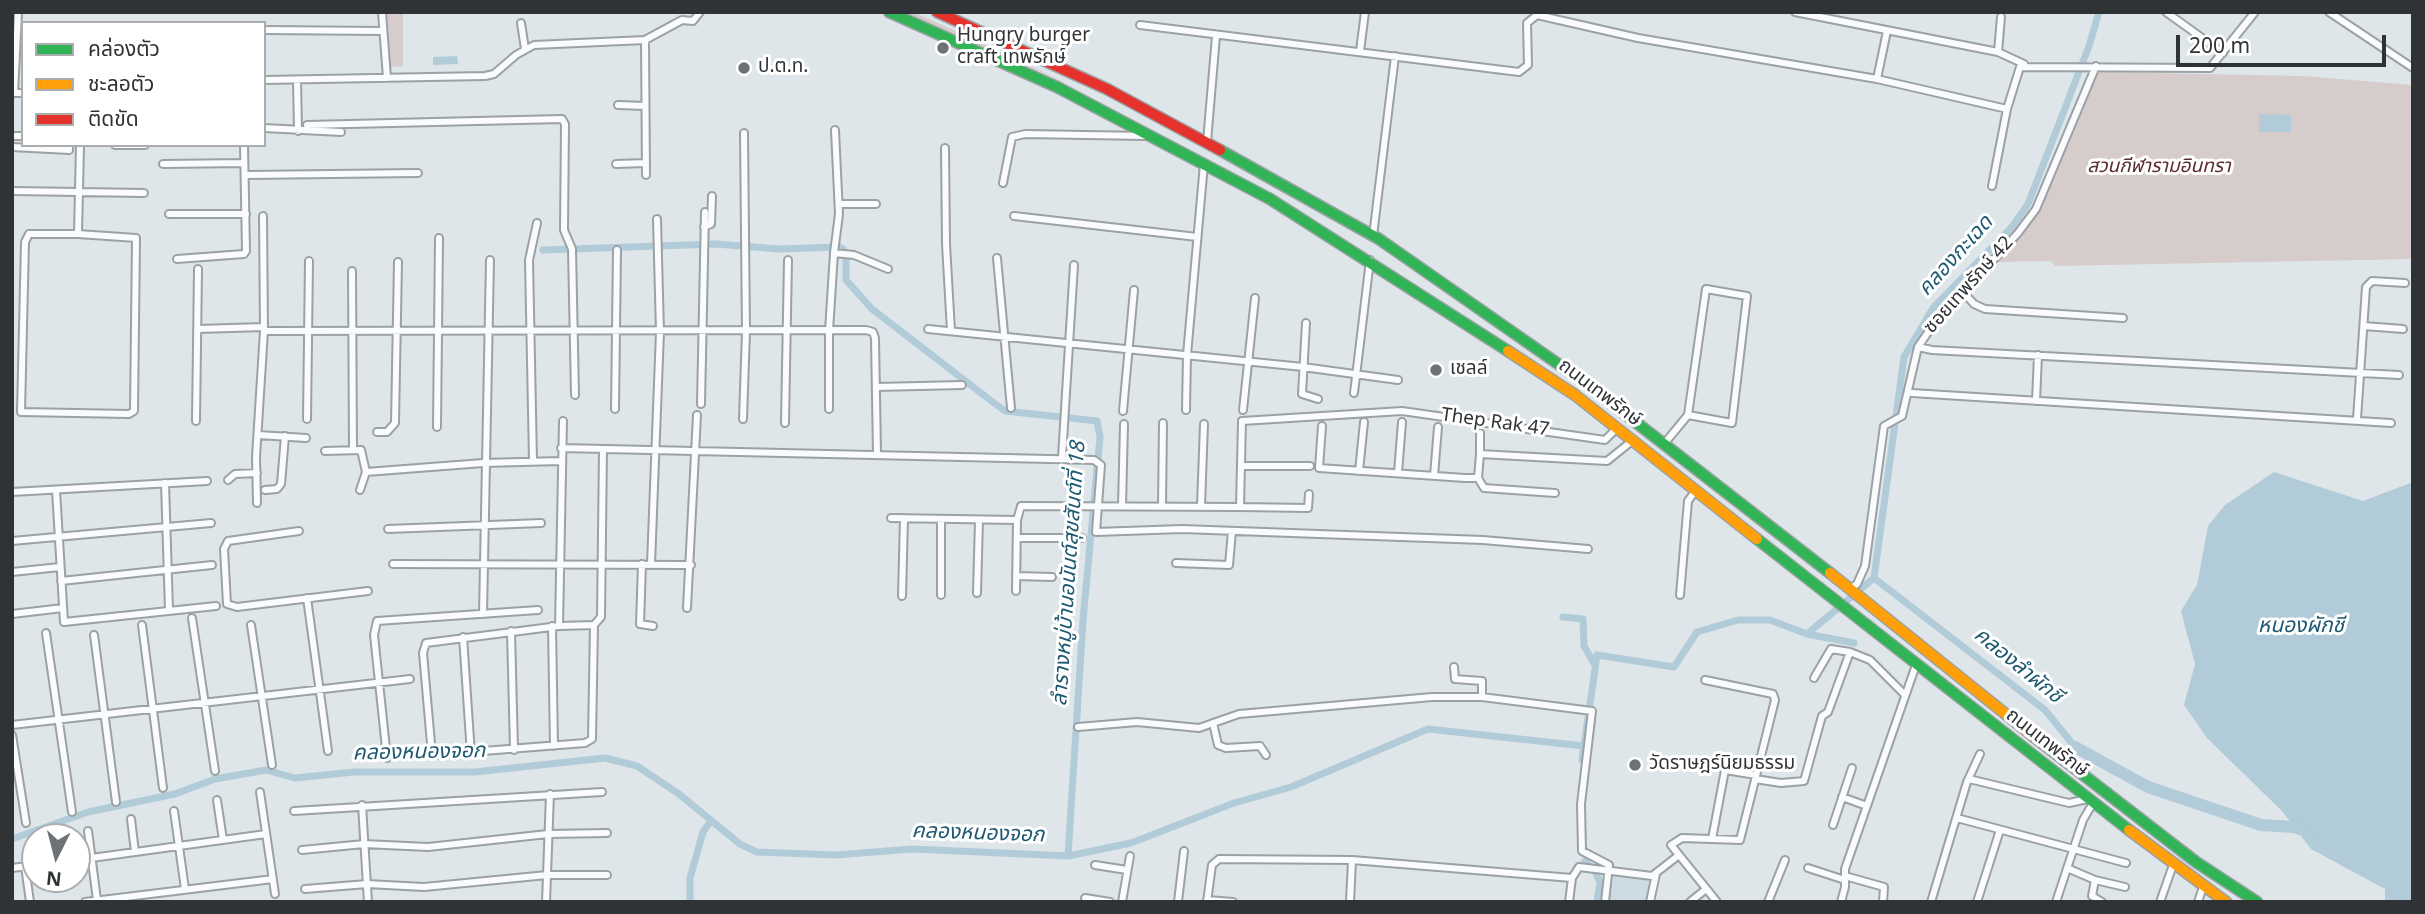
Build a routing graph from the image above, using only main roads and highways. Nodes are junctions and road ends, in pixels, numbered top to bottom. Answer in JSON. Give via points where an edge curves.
{"nodes":[{"id":1,"x":890,"y":12,"type":"edge"},
{"id":2,"x":937,"y":12,"type":"edge"},
{"id":3,"x":1065,"y":70,"type":"junction"},
{"id":4,"x":1097,"y":84,"type":"junction"},
{"id":5,"x":1057,"y":87,"type":"junction"},
{"id":6,"x":1089,"y":103,"type":"junction"},
{"id":7,"x":2226,"y":902,"type":"edge"},
{"id":8,"x":2257,"y":902,"type":"edge"}],
"edges":[{"from":1,"to":5,"type":"main road","name":"ถนนเทพรักษ์"},
{"from":2,"to":3,"type":"main road","name":"ถนนเทพรักษ์"},
{"from":3,"to":4,"type":"main road","name":"ถนนเทพรักษ์"},
{"from":3,"to":5,"type":"main road","via":[[1070,82]]},
{"from":4,"to":6,"type":"main road","via":[[1086,89]]},
{"from":4,"to":8,"type":"main road","name":"ถนนเทพรักษ์","via":[[1373,236],[1584,382],[2196,862]]},
{"from":5,"to":6,"type":"main road","name":"ถนนเทพรักษ์"},
{"from":6,"to":7,"type":"main road","name":"ถนนเทพรักษ์","via":[[1370,260],[1575,395]]}]}
